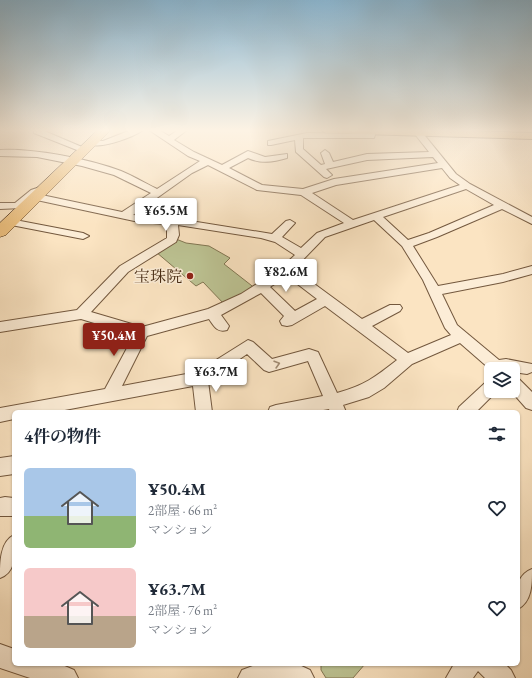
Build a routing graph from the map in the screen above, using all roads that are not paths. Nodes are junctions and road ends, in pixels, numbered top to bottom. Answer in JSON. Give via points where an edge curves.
{"nodes":[{"id":1,"x":72,"y":162,"type":"joint"},
{"id":2,"x":207,"y":162,"type":"edge"},
{"id":3,"x":209,"y":162,"type":"edge"},
{"id":4,"x":234,"y":162,"type":"edge"},
{"id":5,"x":313,"y":162,"type":"edge"},
{"id":6,"x":328,"y":162,"type":"edge"},
{"id":7,"x":348,"y":162,"type":"edge"},
{"id":8,"x":440,"y":162,"type":"edge"},
{"id":9,"x":443,"y":165,"type":"junction"},
{"id":10,"x":330,"y":166,"type":"junction"},
{"id":11,"x":222,"y":168,"type":"junction"},
{"id":12,"x":321,"y":168,"type":"junction"},
{"id":13,"x":334,"y":182,"type":"junction"},
{"id":14,"x":467,"y":186,"type":"junction"},
{"id":15,"x":158,"y":192,"type":"junction"},
{"id":16,"x":304,"y":192,"type":"junction"},
{"id":17,"x":39,"y":194,"type":"junction"},
{"id":18,"x":502,"y":205,"type":"junction"},
{"id":19,"x":0,"y":206,"type":"edge"},
{"id":20,"x":124,"y":216,"type":"junction"},
{"id":21,"x":376,"y":216,"type":"junction"},
{"id":22,"x":172,"y":221,"type":"junction"},
{"id":23,"x":532,"y":221,"type":"edge"},
{"id":24,"x":290,"y":223,"type":"dead end"},
{"id":25,"x":352,"y":224,"type":"junction"},
{"id":26,"x":5,"y":227,"type":"edge"},
{"id":27,"x":83,"y":236,"type":"dead end"},
{"id":28,"x":275,"y":238,"type":"junction"},
{"id":29,"x":406,"y":244,"type":"junction"},
{"id":30,"x":302,"y":254,"type":"junction"},
{"id":31,"x":288,"y":270,"type":"junction"},
{"id":32,"x":532,"y":270,"type":"edge"},
{"id":33,"x":262,"y":287,"type":"junction"},
{"id":34,"x":435,"y":291,"type":"junction"},
{"id":35,"x":325,"y":300,"type":"junction"},
{"id":36,"x":395,"y":308,"type":"dead end"},
{"id":37,"x":212,"y":313,"type":"junction"},
{"id":38,"x":81,"y":314,"type":"junction"},
{"id":39,"x":362,"y":325,"type":"junction"},
{"id":40,"x":222,"y":326,"type":"dead end"},
{"id":41,"x":1,"y":330,"type":"edge"},
{"id":42,"x":142,"y":332,"type":"junction"},
{"id":43,"x":461,"y":336,"type":"junction"},
{"id":44,"x":407,"y":360,"type":"junction"},
{"id":45,"x":492,"y":362,"type":"edge"},
{"id":46,"x":520,"y":367,"type":"edge"},
{"id":47,"x":527,"y":368,"type":"dead end"},
{"id":48,"x":200,"y":378,"type":"junction"},
{"id":49,"x":520,"y":390,"type":"edge"},
{"id":50,"x":110,"y":394,"type":"junction"},
{"id":51,"x":484,"y":394,"type":"edge"},
{"id":52,"x":532,"y":403,"type":"edge"},
{"id":53,"x":336,"y":406,"type":"edge"},
{"id":54,"x":26,"y":410,"type":"edge"},
{"id":55,"x":204,"y":410,"type":"edge"},
{"id":56,"x":296,"y":410,"type":"edge"},
{"id":57,"x":467,"y":410,"type":"edge"},
{"id":58,"x":12,"y":413,"type":"edge"},
{"id":59,"x":0,"y":415,"type":"edge"},
{"id":60,"x":12,"y":465,"type":"edge"},
{"id":61,"x":0,"y":468,"type":"edge"},
{"id":62,"x":0,"y":507,"type":"edge"},
{"id":63,"x":12,"y":507,"type":"edge"},
{"id":64,"x":12,"y":548,"type":"edge"},
{"id":65,"x":0,"y":568,"type":"edge"},
{"id":66,"x":532,"y":579,"type":"edge"},
{"id":67,"x":520,"y":595,"type":"edge"},
{"id":68,"x":0,"y":656,"type":"edge"},
{"id":69,"x":12,"y":660,"type":"edge"},
{"id":70,"x":32,"y":666,"type":"edge"},
{"id":71,"x":467,"y":666,"type":"edge"},
{"id":72,"x":489,"y":666,"type":"edge"},
{"id":73,"x":300,"y":672,"type":"edge"},
{"id":74,"x":64,"y":673,"type":"edge"},
{"id":75,"x":250,"y":678,"type":"edge"},
{"id":76,"x":458,"y":678,"type":"edge"},
{"id":77,"x":503,"y":678,"type":"edge"}],
"edges":[{"from":1,"to":15,"type":"street","via":[[117,173]]},
{"from":1,"to":17,"type":"highway"},
{"from":2,"to":15,"type":"street"},
{"from":3,"to":11,"type":"street"},
{"from":4,"to":11,"type":"street"},
{"from":5,"to":12,"type":"street"},
{"from":6,"to":10,"type":"street"},
{"from":7,"to":10,"type":"street"},
{"from":8,"to":9,"type":"street"},
{"from":9,"to":13,"type":"street"},
{"from":9,"to":14,"type":"street"},
{"from":10,"to":12,"type":"street"},
{"from":11,"to":16,"type":"street","via":[[260,188]]},
{"from":12,"to":13,"type":"street"},
{"from":13,"to":16,"type":"street"},
{"from":14,"to":18,"type":"street"},
{"from":14,"to":21,"type":"street"},
{"from":15,"to":20,"type":"street"},
{"from":16,"to":25,"type":"street"},
{"from":17,"to":19,"type":"street","via":[[34,192],[18,206]]},
{"from":17,"to":20,"type":"street"},
{"from":17,"to":26,"type":"highway"},
{"from":18,"to":23,"type":"street"},
{"from":18,"to":29,"type":"street"},
{"from":20,"to":22,"type":"street"},
{"from":21,"to":25,"type":"street"},
{"from":21,"to":29,"type":"street"},
{"from":22,"to":28,"type":"street","via":[[260,238]]},
{"from":22,"to":38,"type":"street","via":[[172,240],[124,269]]},
{"from":24,"to":28,"type":"street"},
{"from":25,"to":30,"type":"street","via":[[321,235]]},
{"from":26,"to":27,"type":"street"},
{"from":28,"to":30,"type":"street"},
{"from":29,"to":34,"type":"street"},
{"from":30,"to":31,"type":"street"},
{"from":31,"to":33,"type":"street"},
{"from":31,"to":35,"type":"street"},
{"from":32,"to":34,"type":"street"},
{"from":33,"to":35,"type":"street","via":[[290,319]]},
{"from":33,"to":37,"type":"street"},
{"from":34,"to":43,"type":"street","via":[[452,328]]},
{"from":35,"to":39,"type":"street"},
{"from":36,"to":39,"type":"street"},
{"from":37,"to":40,"type":"street"},
{"from":37,"to":42,"type":"street"},
{"from":38,"to":41,"type":"street"},
{"from":38,"to":42,"type":"street"},
{"from":39,"to":44,"type":"street"},
{"from":42,"to":50,"type":"street"},
{"from":43,"to":44,"type":"street"},
{"from":43,"to":45,"type":"street"},
{"from":44,"to":53,"type":"street","via":[[372,388]]},
{"from":46,"to":47,"type":"street"},
{"from":48,"to":50,"type":"street"},
{"from":48,"to":53,"type":"street","one_way":true,"via":[[248,346],[268,366],[309,355],[314,356]]},
{"from":48,"to":55,"type":"street"},
{"from":49,"to":52,"type":"street"},
{"from":50,"to":54,"type":"street"},
{"from":51,"to":57,"type":"street"},
{"from":53,"to":56,"type":"street"},
{"from":58,"to":59,"type":"street"},
{"from":60,"to":61,"type":"street"},
{"from":62,"to":63,"type":"street"},
{"from":64,"to":65,"type":"street"},
{"from":66,"to":67,"type":"street"},
{"from":68,"to":69,"type":"street"},
{"from":70,"to":74,"type":"street"},
{"from":71,"to":76,"type":"street"},
{"from":72,"to":77,"type":"street"},
{"from":73,"to":75,"type":"street","via":[[270,672]]}]}
